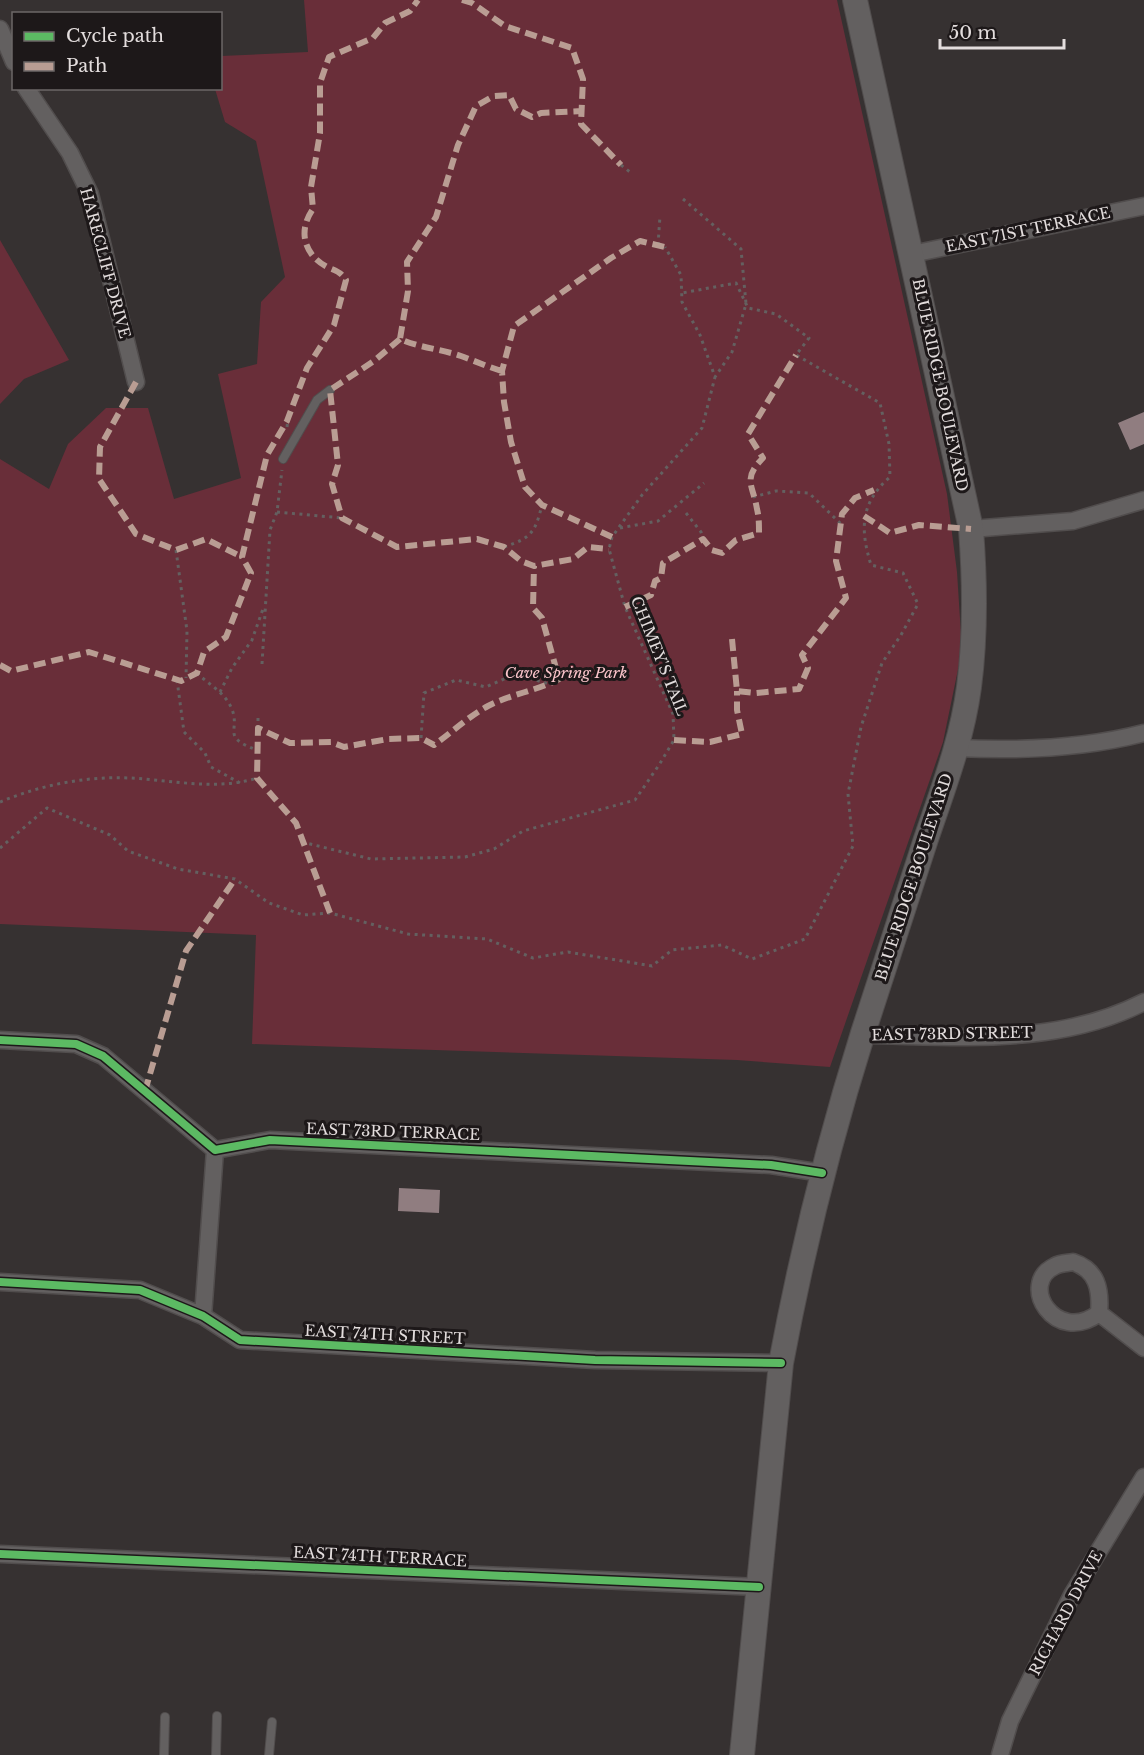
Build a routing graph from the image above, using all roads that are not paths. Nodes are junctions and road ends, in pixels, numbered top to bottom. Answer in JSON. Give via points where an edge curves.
{"nodes":[{"id":1,"x":855,"y":0,"type":"edge"},
{"id":2,"x":0,"y":29,"type":"edge"},
{"id":3,"x":12,"y":57,"type":"edge"},
{"id":4,"x":27,"y":90,"type":"edge"},
{"id":5,"x":1144,"y":206,"type":"edge"},
{"id":6,"x":912,"y":254,"type":"junction"},
{"id":7,"x":136,"y":382,"type":"dead end"},
{"id":8,"x":330,"y":390,"type":"dead end"},
{"id":9,"x":283,"y":459,"type":"road end"},
{"id":10,"x":1144,"y":500,"type":"edge"},
{"id":11,"x":971,"y":529,"type":"junction"},
{"id":12,"x":1144,"y":733,"type":"edge"},
{"id":13,"x":957,"y":748,"type":"junction"},
{"id":14,"x":1144,"y":1002,"type":"edge"},
{"id":15,"x":862,"y":1035,"type":"junction"},
{"id":16,"x":0,"y":1040,"type":"edge"},
{"id":17,"x":215,"y":1150,"type":"junction"},
{"id":18,"x":822,"y":1173,"type":"junction"},
{"id":19,"x":0,"y":1282,"type":"edge"},
{"id":20,"x":1099,"y":1313,"type":"dead end"},
{"id":21,"x":203,"y":1316,"type":"junction"},
{"id":22,"x":1144,"y":1348,"type":"edge"},
{"id":23,"x":781,"y":1363,"type":"junction"},
{"id":24,"x":1144,"y":1477,"type":"edge"},
{"id":25,"x":0,"y":1554,"type":"edge"},
{"id":26,"x":759,"y":1587,"type":"junction"},
{"id":27,"x":217,"y":1716,"type":"dead end"},
{"id":28,"x":165,"y":1717,"type":"dead end"},
{"id":29,"x":272,"y":1722,"type":"dead end"},
{"id":30,"x":164,"y":1755,"type":"edge"},
{"id":31,"x":216,"y":1755,"type":"edge"},
{"id":32,"x":269,"y":1755,"type":"edge"},
{"id":33,"x":742,"y":1755,"type":"edge"},
{"id":34,"x":1000,"y":1755,"type":"edge"}],
"edges":[{"from":1,"to":6,"type":"main road","name":"BLUE RIDGE BOULEVARD"},
{"from":2,"to":3,"type":"street"},
{"from":4,"to":7,"type":"street","name":"HARECLIFF DRIVE","via":[[70,153],[90,194]]},
{"from":5,"to":6,"type":"street","name":"EAST 71ST TERRACE"},
{"from":6,"to":11,"type":"main road","name":"BLUE RIDGE BOULEVARD"},
{"from":8,"to":9,"type":"lane","via":[[317,400]]},
{"from":10,"to":11,"type":"street","via":[[1073,521]]},
{"from":11,"to":13,"type":"main road","name":"BLUE RIDGE BOULEVARD","via":[[974,639]]},
{"from":12,"to":13,"type":"street","via":[[1066,746]]},
{"from":13,"to":15,"type":"main road","name":"BLUE RIDGE BOULEVARD"},
{"from":14,"to":15,"type":"street","name":"EAST 73RD STREET","via":[[1069,1029],[1020,1037]]},
{"from":15,"to":18,"type":"main road","name":"BLUE RIDGE BOULEVARD"},
{"from":16,"to":17,"type":"street","via":[[76,1044],[103,1056]]},
{"from":17,"to":18,"type":"street","name":"EAST 73RD TERRACE","via":[[270,1140],[771,1165]]},
{"from":17,"to":21,"type":"street"},
{"from":18,"to":23,"type":"main road","name":"BLUE RIDGE BOULEVARD"},
{"from":19,"to":21,"type":"street","name":"EAST 74TH STREET","via":[[140,1290]]},
{"from":20,"to":22,"type":"street"},
{"from":21,"to":23,"type":"street","name":"EAST 74TH STREET","via":[[240,1340],[595,1360]]},
{"from":23,"to":26,"type":"main road","name":"BLUE RIDGE BOULEVARD"},
{"from":24,"to":34,"type":"street","name":"RICHARD DRIVE","via":[[1071,1595],[1010,1721]]},
{"from":25,"to":26,"type":"street","name":"EAST 74TH TERRACE"},
{"from":26,"to":33,"type":"main road","name":"BLUE RIDGE BOULEVARD"},
{"from":27,"to":31,"type":"lane"},
{"from":28,"to":30,"type":"lane"},
{"from":29,"to":32,"type":"lane"}]}
